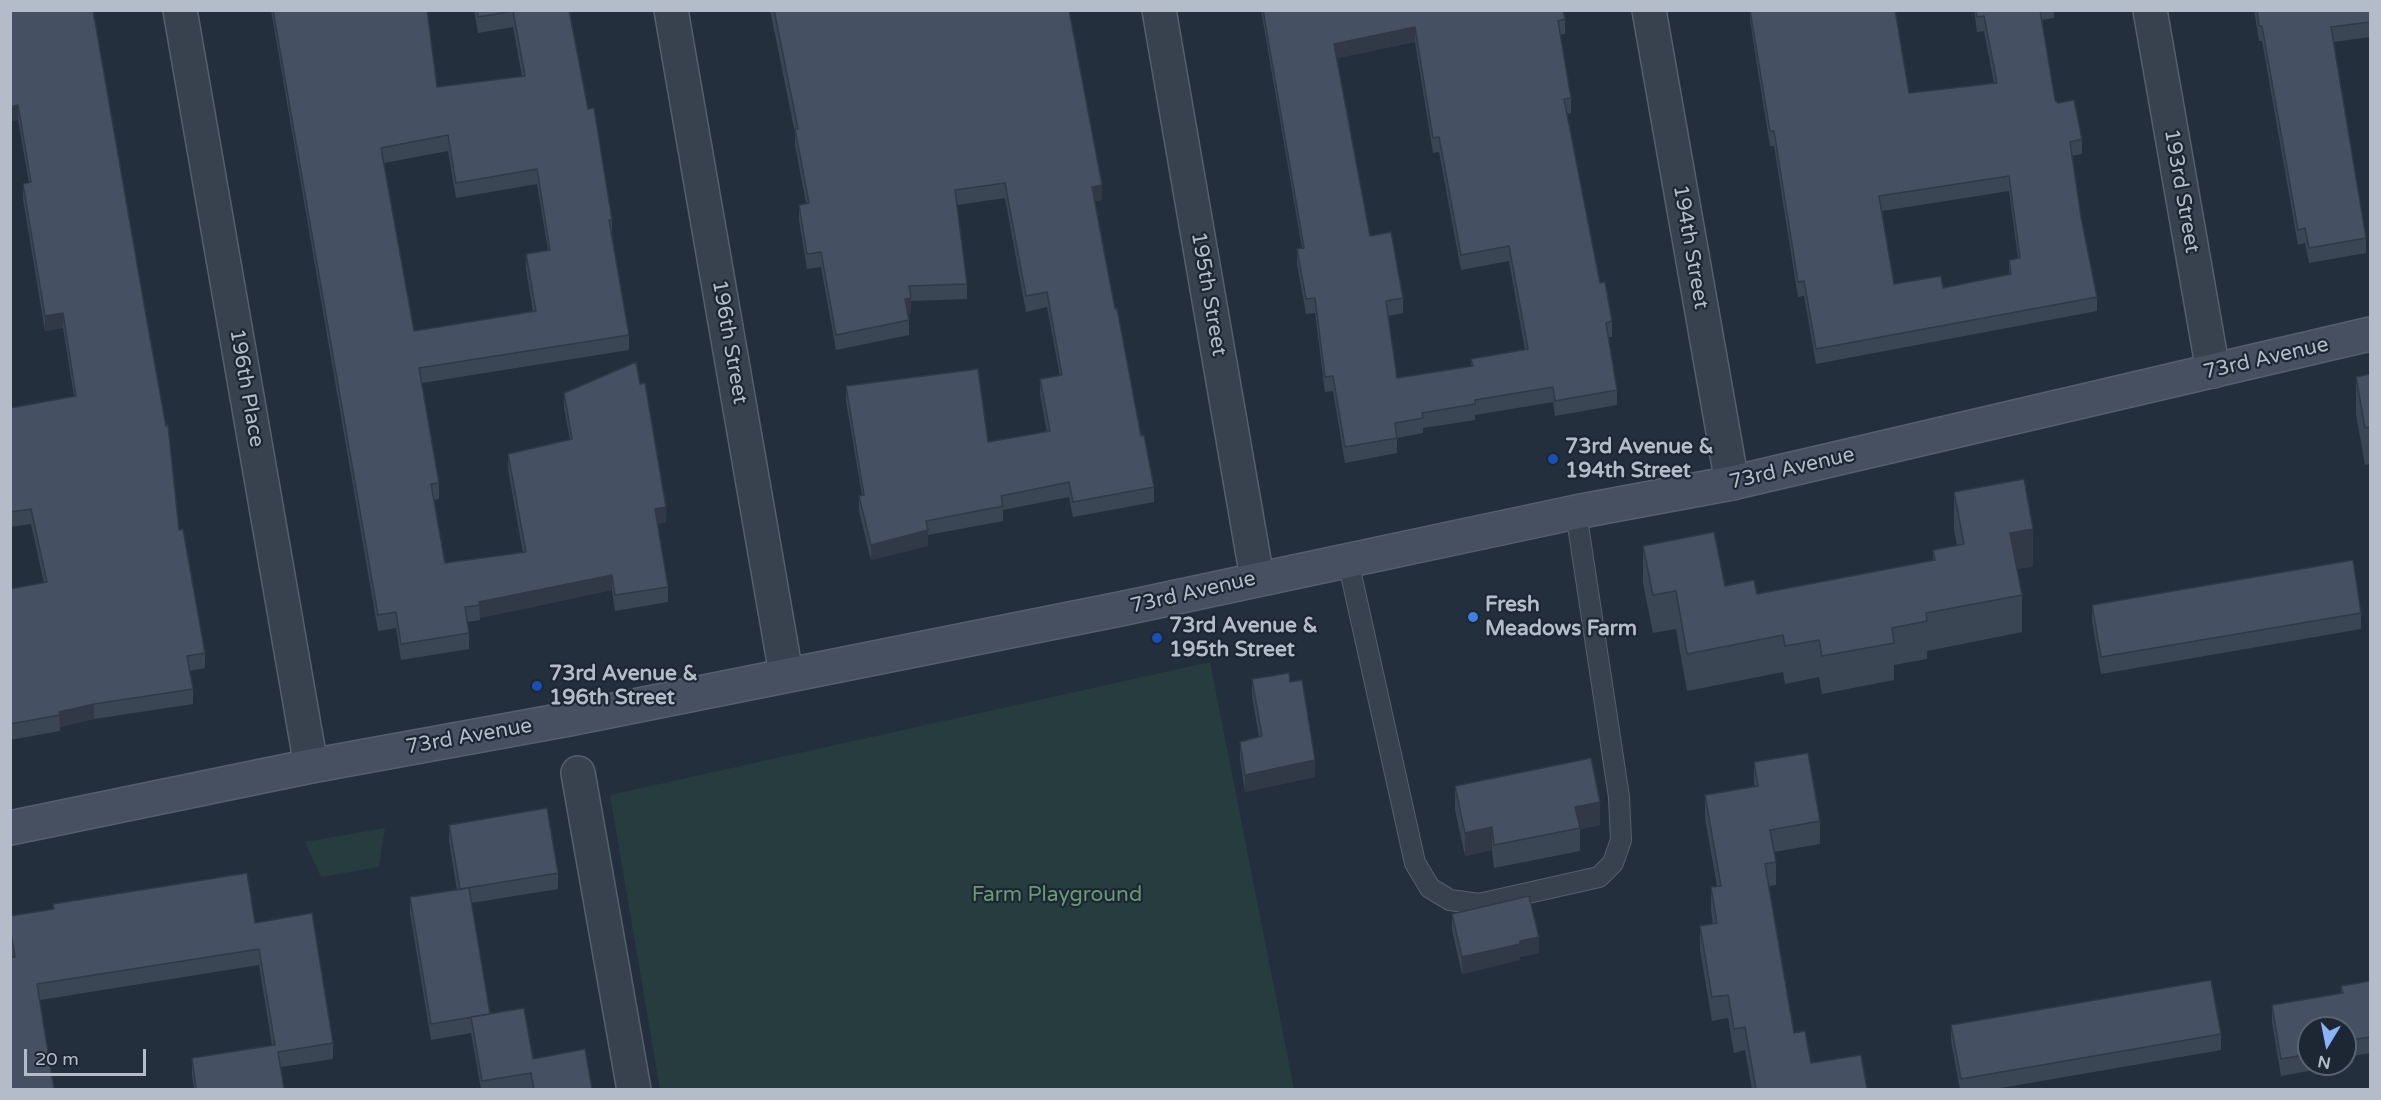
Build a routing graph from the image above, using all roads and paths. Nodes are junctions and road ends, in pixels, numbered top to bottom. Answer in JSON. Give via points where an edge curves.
{"nodes":[{"id":1,"x":180,"y":10,"type":"edge"},
{"id":2,"x":671,"y":10,"type":"edge"},
{"id":3,"x":1159,"y":10,"type":"edge"},
{"id":4,"x":1649,"y":10,"type":"edge"},
{"id":5,"x":2150,"y":10,"type":"edge"},
{"id":6,"x":2370,"y":334,"type":"edge"},
{"id":7,"x":2213,"y":371,"type":"junction"},
{"id":8,"x":1732,"y":483,"type":"junction"},
{"id":9,"x":1576,"y":512,"type":"junction"},
{"id":10,"x":1348,"y":561,"type":"junction"},
{"id":11,"x":1257,"y":578,"type":"junction"},
{"id":12,"x":786,"y":674,"type":"junction"},
{"id":13,"x":311,"y":766,"type":"junction"},
{"id":14,"x":578,"y":773,"type":"dead end"},
{"id":15,"x":10,"y":828,"type":"edge"},
{"id":16,"x":634,"y":1089,"type":"edge"}],
"edges":[{"from":1,"to":13,"type":"street","name":"196th Place"},
{"from":2,"to":12,"type":"street","name":"196th Street"},
{"from":3,"to":11,"type":"street","name":"195th Street"},
{"from":4,"to":8,"type":"street","name":"194th Street"},
{"from":5,"to":7,"type":"street","name":"193rd Street"},
{"from":6,"to":7,"type":"street","name":"73rd Avenue"},
{"from":7,"to":8,"type":"street","name":"73rd Avenue"},
{"from":8,"to":9,"type":"street","name":"73rd Avenue"},
{"from":9,"to":10,"type":"street","name":"73rd Avenue"},
{"from":9,"to":10,"type":"lane","via":[[1619,797],[1621,840],[1613,863],[1599,877],[1479,904],[1450,900],[1430,888],[1415,863]]},
{"from":10,"to":11,"type":"street","name":"73rd Avenue"},
{"from":11,"to":12,"type":"street","name":"73rd Avenue","via":[[1125,608]]},
{"from":12,"to":13,"type":"street","name":"73rd Avenue"},
{"from":13,"to":15,"type":"street","name":"73rd Avenue"},
{"from":14,"to":16,"type":"street"}]}
